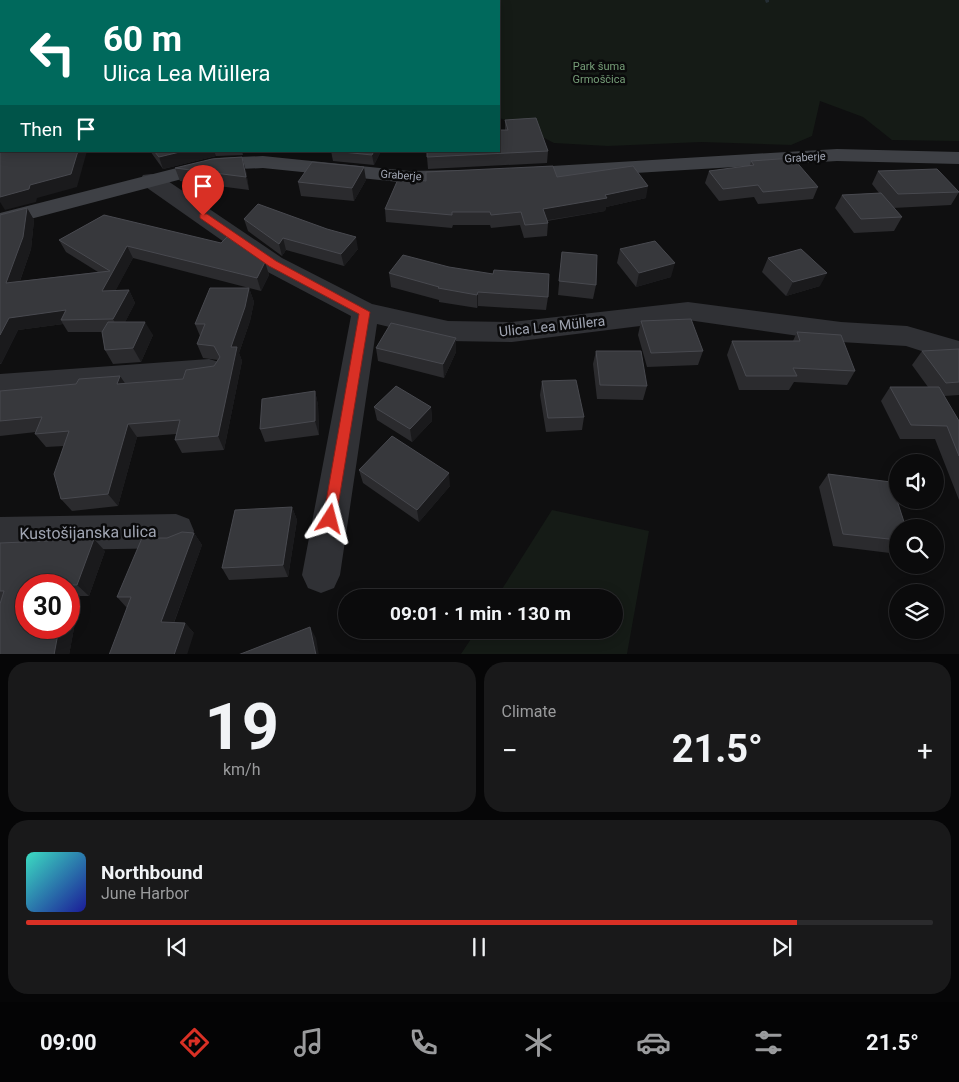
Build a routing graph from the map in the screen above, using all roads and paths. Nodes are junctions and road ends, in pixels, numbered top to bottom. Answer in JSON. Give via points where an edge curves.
{"nodes":[{"id":1,"x":959,"y":158,"type":"edge"},
{"id":2,"x":151,"y":180,"type":"junction"},
{"id":3,"x":0,"y":220,"type":"edge"},
{"id":4,"x":365,"y":312,"type":"junction"},
{"id":5,"x":959,"y":352,"type":"edge"},
{"id":6,"x":209,"y":370,"type":"edge"},
{"id":7,"x":0,"y":386,"type":"edge"},
{"id":8,"x":176,"y":531,"type":"dead end"},
{"id":9,"x":0,"y":534,"type":"edge"},
{"id":10,"x":321,"y":576,"type":"dead end"}],
"edges":[{"from":1,"to":2,"type":"street","name":"Graberje","via":[[837,155],[409,177],[239,162],[216,164]]},
{"from":2,"to":3,"type":"street","name":"Graberje"},
{"from":2,"to":4,"type":"street","name":"Ulica Lea Müllera","via":[[273,264]]},
{"from":4,"to":5,"type":"street","name":"Ulica Lea Müllera","via":[[448,331],[512,332],[688,311],[840,332],[907,336]]},
{"from":4,"to":10,"type":"street"},
{"from":6,"to":7,"type":"street"},
{"from":8,"to":9,"type":"street","name":"Kustošijanska ulica"}]}
